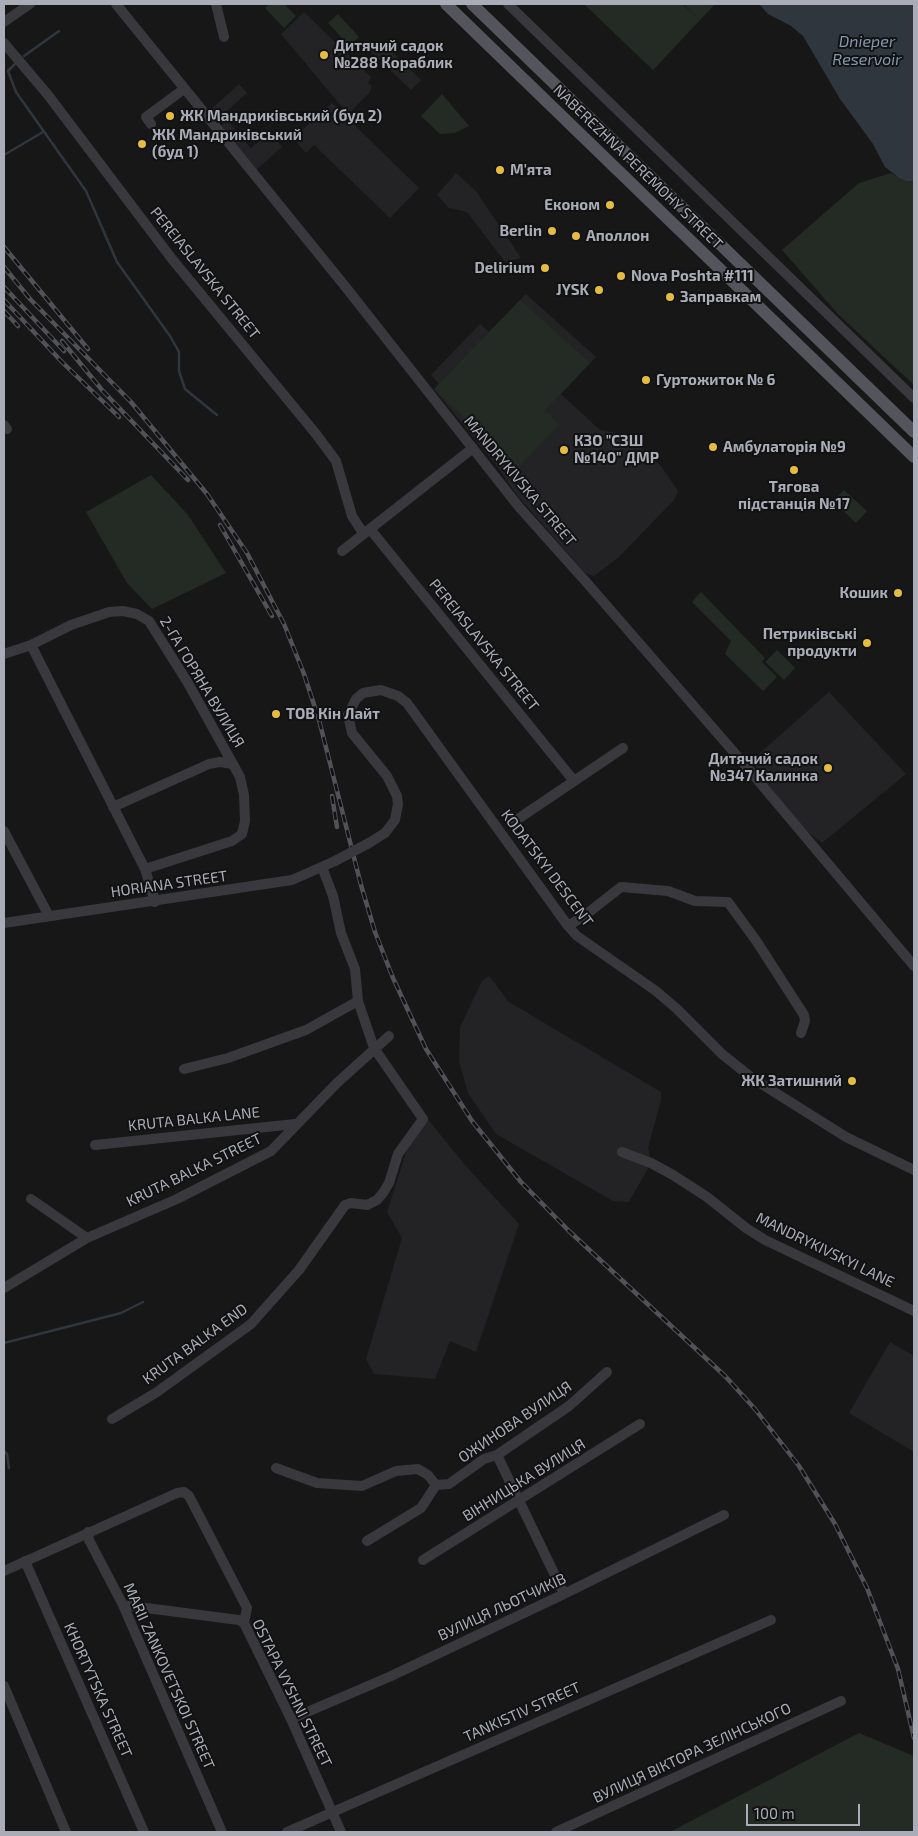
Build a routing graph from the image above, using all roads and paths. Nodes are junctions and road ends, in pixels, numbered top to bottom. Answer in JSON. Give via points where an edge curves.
{"nodes":[{"id":1,"x":30,"y":4,"type":"edge"},
{"id":2,"x":116,"y":4,"type":"edge"},
{"id":3,"x":216,"y":4,"type":"edge"},
{"id":4,"x":446,"y":4,"type":"edge"},
{"id":5,"x":472,"y":4,"type":"edge"},
{"id":6,"x":508,"y":4,"type":"edge"},
{"id":7,"x":4,"y":22,"type":"edge"},
{"id":8,"x":224,"y":37,"type":"dead end"},
{"id":9,"x":4,"y":43,"type":"edge"},
{"id":10,"x":184,"y":89,"type":"junction"},
{"id":11,"x":152,"y":124,"type":"dead end"},
{"id":12,"x":682,"y":207,"type":"junction"},
{"id":13,"x":669,"y":220,"type":"junction"},
{"id":14,"x":914,"y":398,"type":"edge"},
{"id":15,"x":914,"y":432,"type":"edge"},
{"id":16,"x":473,"y":448,"type":"junction"},
{"id":17,"x":914,"y":458,"type":"edge"},
{"id":18,"x":366,"y":531,"type":"junction"},
{"id":19,"x":342,"y":551,"type":"dead end"},
{"id":20,"x":31,"y":645,"type":"junction"},
{"id":21,"x":4,"y":654,"type":"edge"},
{"id":22,"x":623,"y":748,"type":"dead end"},
{"id":23,"x":233,"y":764,"type":"junction"},
{"id":24,"x":574,"y":781,"type":"junction"},
{"id":25,"x":113,"y":807,"type":"junction"},
{"id":26,"x":515,"y":821,"type":"dead end"},
{"id":27,"x":4,"y":831,"type":"edge"},
{"id":28,"x":335,"y":861,"type":"joint"},
{"id":29,"x":322,"y":867,"type":"junction"},
{"id":30,"x":145,"y":869,"type":"junction"},
{"id":31,"x":155,"y":902,"type":"junction"},
{"id":32,"x":49,"y":916,"type":"junction"},
{"id":33,"x":4,"y":923,"type":"edge"},
{"id":34,"x":568,"y":926,"type":"junction"},
{"id":35,"x":914,"y":966,"type":"edge"},
{"id":36,"x":358,"y":1001,"type":"junction"},
{"id":37,"x":801,"y":1033,"type":"dead end"},
{"id":38,"x":388,"y":1036,"type":"dead end"},
{"id":39,"x":374,"y":1048,"type":"junction"},
{"id":40,"x":184,"y":1069,"type":"dead end"},
{"id":41,"x":295,"y":1124,"type":"junction"},
{"id":42,"x":95,"y":1145,"type":"dead end"},
{"id":43,"x":622,"y":1152,"type":"dead end"},
{"id":44,"x":914,"y":1170,"type":"edge"},
{"id":45,"x":30,"y":1199,"type":"dead end"},
{"id":46,"x":87,"y":1238,"type":"junction"},
{"id":47,"x":4,"y":1288,"type":"edge"},
{"id":48,"x":914,"y":1311,"type":"edge"},
{"id":49,"x":607,"y":1372,"type":"dead end"},
{"id":50,"x":112,"y":1419,"type":"dead end"},
{"id":51,"x":640,"y":1424,"type":"dead end"},
{"id":52,"x":497,"y":1455,"type":"junction"},
{"id":53,"x":276,"y":1468,"type":"dead end"},
{"id":54,"x":436,"y":1485,"type":"junction"},
{"id":55,"x":520,"y":1500,"type":"junction"},
{"id":56,"x":724,"y":1515,"type":"dead end"},
{"id":57,"x":88,"y":1532,"type":"junction"},
{"id":58,"x":367,"y":1541,"type":"dead end"},
{"id":59,"x":423,"y":1560,"type":"dead end"},
{"id":60,"x":25,"y":1561,"type":"junction"},
{"id":61,"x":4,"y":1572,"type":"edge"},
{"id":62,"x":564,"y":1594,"type":"junction"},
{"id":63,"x":123,"y":1605,"type":"junction"},
{"id":64,"x":771,"y":1620,"type":"dead end"},
{"id":65,"x":244,"y":1623,"type":"junction"},
{"id":66,"x":4,"y":1686,"type":"edge"},
{"id":67,"x":840,"y":1701,"type":"dead end"},
{"id":68,"x":291,"y":1719,"type":"junction"},
{"id":69,"x":331,"y":1812,"type":"junction"},
{"id":70,"x":66,"y":1832,"type":"edge"},
{"id":71,"x":144,"y":1832,"type":"edge"},
{"id":72,"x":222,"y":1832,"type":"edge"},
{"id":73,"x":287,"y":1832,"type":"edge"},
{"id":74,"x":341,"y":1832,"type":"edge"},
{"id":75,"x":556,"y":1832,"type":"edge"}],
"edges":[{"from":1,"to":7,"type":"street"},
{"from":2,"to":10,"type":"street","name":"MANDRYKIVSKA STREET"},
{"from":3,"to":8,"type":"street"},
{"from":4,"to":13,"type":"main road","name":"NABEREZHNA PEREMOHY STREET"},
{"from":5,"to":12,"type":"main road","name":"NABEREZHNA PEREMOHY STREET"},
{"from":6,"to":14,"type":"street","name":"NABEREZHNA PEREMOHY STREET"},
{"from":9,"to":18,"type":"street","name":"PEREIASLAVSKA STREET","via":[[48,95],[172,259],[316,434],[336,461],[352,516]]},
{"from":10,"to":11,"type":"street","via":[[146,117]]},
{"from":10,"to":16,"type":"street","name":"MANDRYKIVSKA STREET"},
{"from":12,"to":13,"type":"main road"},
{"from":12,"to":15,"type":"main road","name":"NABEREZHNA PEREMOHY STREET"},
{"from":13,"to":17,"type":"main road","name":"NABEREZHNA PEREMOHY STREET"},
{"from":16,"to":18,"type":"street"},
{"from":16,"to":35,"type":"street","name":"MANDRYKIVSKA STREET","via":[[518,507],[587,583]]},
{"from":18,"to":19,"type":"street"},
{"from":18,"to":24,"type":"street","name":"PEREIASLAVSKA STREET"},
{"from":20,"to":21,"type":"street","name":"2-ГА ГОРЯНА ВУЛИЦЯ"},
{"from":20,"to":23,"type":"street","name":"2-ГА ГОРЯНА ВУЛИЦЯ","via":[[71,625],[109,612],[137,614],[149,621]]},
{"from":20,"to":25,"type":"street"},
{"from":22,"to":24,"type":"street"},
{"from":23,"to":25,"type":"street","name":"2-ГА ГОРЯНА ВУЛИЦЯ","via":[[208,764]]},
{"from":23,"to":30,"type":"street","name":"2-ГА ГОРЯНА ВУЛИЦЯ","via":[[244,795],[242,834],[232,842]]},
{"from":24,"to":26,"type":"street"},
{"from":25,"to":30,"type":"street"},
{"from":27,"to":32,"type":"street"},
{"from":28,"to":29,"type":"street","name":"HORIANA STREET"},
{"from":28,"to":34,"type":"street","name":"KODATSKYI DESCENT","bridge":true,"via":[[385,833],[395,820],[397,796],[387,776],[352,733],[348,715],[363,693],[381,690],[398,696],[406,703]]},
{"from":29,"to":31,"type":"street","name":"HORIANA STREET","via":[[292,880]]},
{"from":29,"to":36,"type":"street","via":[[354,969]]},
{"from":30,"to":31,"type":"street"},
{"from":31,"to":32,"type":"street","name":"HORIANA STREET"},
{"from":32,"to":33,"type":"street","name":"HORIANA STREET"},
{"from":34,"to":37,"type":"street","via":[[621,887],[668,891],[695,901],[728,902],[804,1015]]},
{"from":34,"to":44,"type":"street","name":"KODATSKYI DESCENT","via":[[590,947],[670,1003],[722,1054],[759,1082],[846,1137]]},
{"from":36,"to":39,"type":"street"},
{"from":36,"to":40,"type":"street","via":[[306,1030],[228,1058]]},
{"from":38,"to":39,"type":"street"},
{"from":39,"to":41,"type":"street","name":"KRUTA BALKA STREET"},
{"from":39,"to":50,"type":"street","name":"KRUTA BALKA END","via":[[423,1119],[398,1154],[383,1193],[367,1205],[345,1205],[299,1270],[251,1324],[157,1392]]},
{"from":41,"to":42,"type":"street","name":"KRUTA BALKA LANE"},
{"from":41,"to":46,"type":"street","name":"KRUTA BALKA STREET","via":[[271,1151],[251,1162]]},
{"from":43,"to":48,"type":"street","name":"MANDRYKIVSKYI LANE","via":[[673,1175],[765,1240]]},
{"from":45,"to":46,"type":"street"},
{"from":46,"to":47,"type":"street","name":"KRUTA BALKA STREET"},
{"from":49,"to":52,"type":"street","name":"ОЖИНОВА ВУЛИЦЯ","via":[[569,1406]]},
{"from":51,"to":55,"type":"street","name":"ВІННИЦЬКА ВУЛИЦЯ"},
{"from":52,"to":54,"type":"street","name":"ОЖИНОВА ВУЛИЦЯ","via":[[449,1484]]},
{"from":52,"to":55,"type":"street"},
{"from":53,"to":54,"type":"street","via":[[317,1483],[362,1486],[396,1471],[418,1469]]},
{"from":54,"to":58,"type":"street","via":[[420,1508]]},
{"from":55,"to":59,"type":"street","name":"ВІННИЦЬКА ВУЛИЦЯ"},
{"from":55,"to":62,"type":"street"},
{"from":56,"to":62,"type":"street","name":"ВУЛИЦЯ ЛЬОТЧИКІВ"},
{"from":57,"to":60,"type":"street"},
{"from":57,"to":63,"type":"street","name":"MARII ZANKOVETSKOI STREET","via":[[89,1540]]},
{"from":57,"to":65,"type":"street","via":[[177,1493],[187,1494],[247,1608]]},
{"from":60,"to":61,"type":"street"},
{"from":60,"to":71,"type":"street","name":"KHORTYTSKA STREET"},
{"from":62,"to":68,"type":"street","name":"ВУЛИЦЯ ЛЬОТЧИКІВ","via":[[389,1677]]},
{"from":63,"to":65,"type":"street","name":"OSTAPA VYSHNI STREET"},
{"from":63,"to":72,"type":"street","name":"MARII ZANKOVETSKOI STREET"},
{"from":64,"to":69,"type":"street","name":"TANKISTIV STREET"},
{"from":65,"to":68,"type":"street","name":"OSTAPA VYSHNI STREET"},
{"from":66,"to":70,"type":"street"},
{"from":67,"to":75,"type":"street","name":"ВУЛИЦЯ ВІКТОРА ЗЕЛІНСЬКОГО"},
{"from":68,"to":69,"type":"street","name":"OSTAPA VYSHNI STREET"},
{"from":69,"to":73,"type":"street","name":"TANKISTIV STREET"},
{"from":69,"to":74,"type":"street","name":"OSTAPA VYSHNI STREET"}]}
